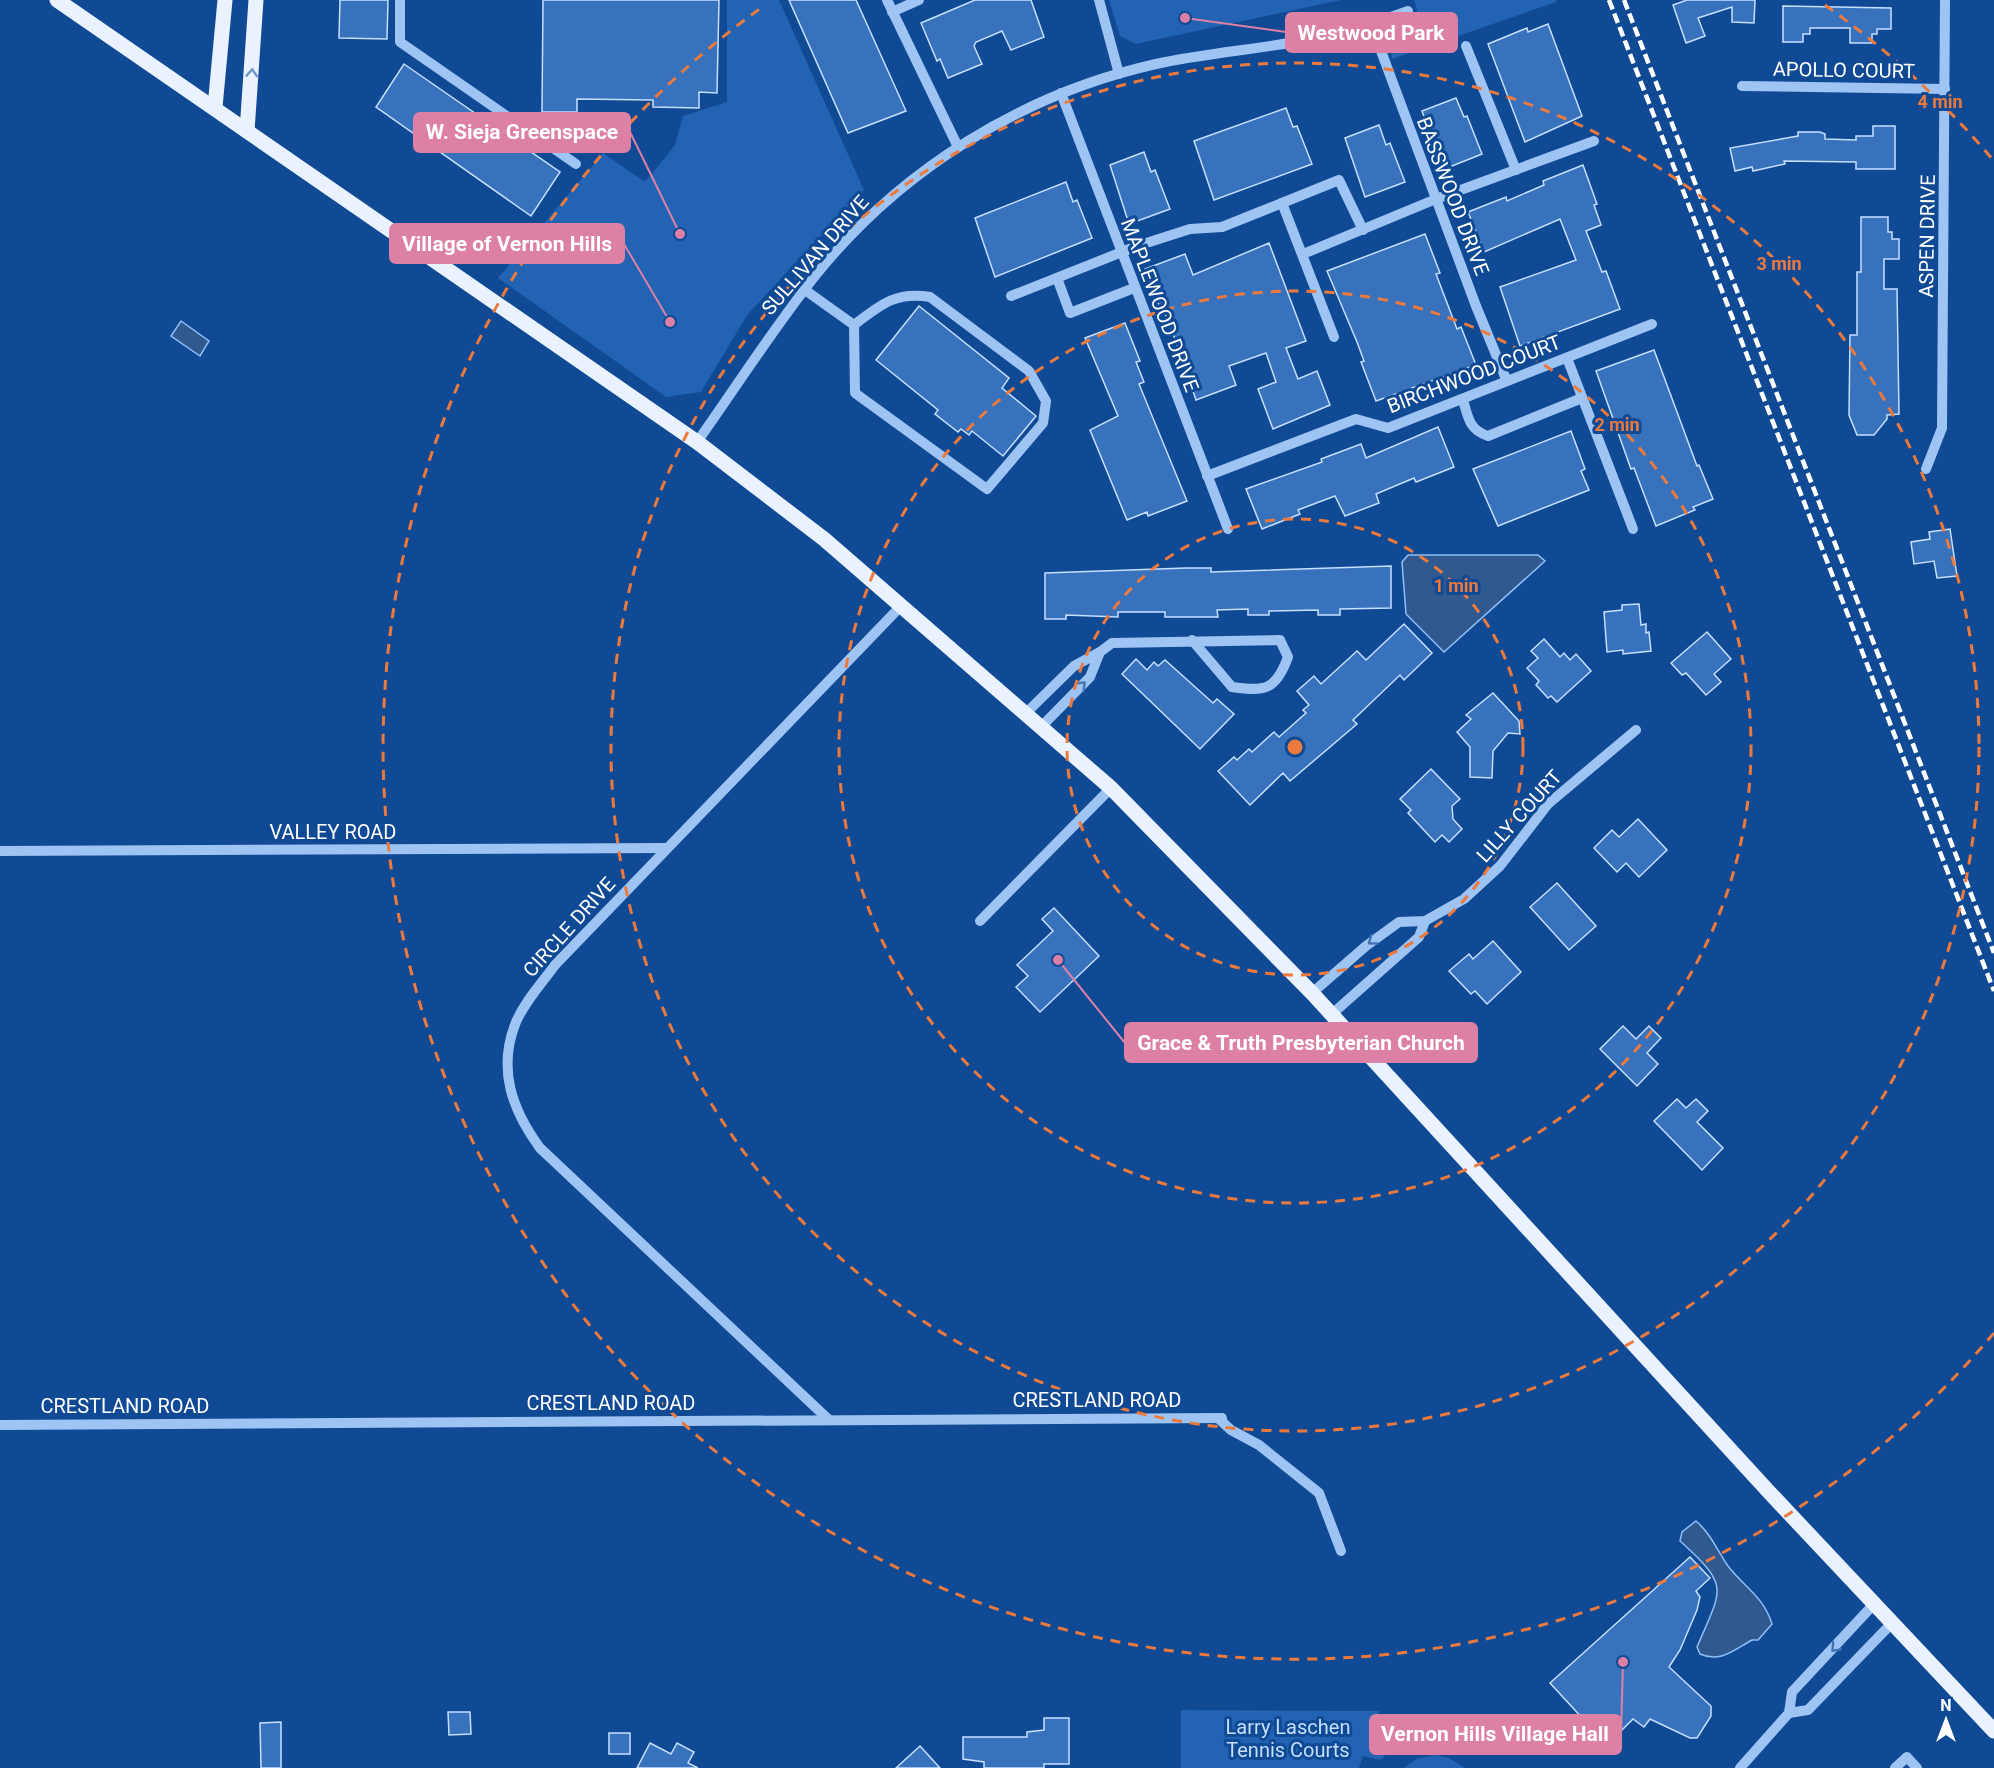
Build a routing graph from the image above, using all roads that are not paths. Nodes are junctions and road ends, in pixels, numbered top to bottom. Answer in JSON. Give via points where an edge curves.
{"nodes":[{"id":1,"x":57,"y":0,"type":"edge"},
{"id":2,"x":225,"y":0,"type":"edge"},
{"id":3,"x":256,"y":0,"type":"edge"},
{"id":4,"x":400,"y":0,"type":"edge"},
{"id":5,"x":887,"y":0,"type":"edge"},
{"id":6,"x":919,"y":0,"type":"edge"},
{"id":7,"x":1099,"y":0,"type":"edge"},
{"id":8,"x":1945,"y":0,"type":"edge"},
{"id":9,"x":1408,"y":11,"type":"dead end"},
{"id":10,"x":892,"y":12,"type":"junction"},
{"id":11,"x":1371,"y":24,"type":"junction"},
{"id":12,"x":1466,"y":46,"type":"dead end"},
{"id":13,"x":1119,"y":74,"type":"junction"},
{"id":14,"x":1742,"y":86,"type":"dead end"},
{"id":15,"x":1945,"y":89,"type":"junction"},
{"id":16,"x":1061,"y":93,"type":"junction"},
{"id":17,"x":215,"y":108,"type":"junction"},
{"id":18,"x":247,"y":131,"type":"junction"},
{"id":19,"x":1594,"y":141,"type":"dead end"},
{"id":20,"x":958,"y":147,"type":"junction"},
{"id":21,"x":576,"y":164,"type":"dead end"},
{"id":22,"x":1516,"y":170,"type":"junction"},
{"id":23,"x":1436,"y":199,"type":"junction"},
{"id":24,"x":1282,"y":202,"type":"junction"},
{"id":25,"x":1362,"y":230,"type":"junction"},
{"id":26,"x":1121,"y":254,"type":"junction"},
{"id":27,"x":1303,"y":254,"type":"junction"},
{"id":28,"x":1057,"y":278,"type":"junction"},
{"id":29,"x":1134,"y":288,"type":"junction"},
{"id":30,"x":805,"y":290,"type":"junction"},
{"id":31,"x":1011,"y":296,"type":"dead end"},
{"id":32,"x":1652,"y":324,"type":"dead end"},
{"id":33,"x":854,"y":325,"type":"junction"},
{"id":34,"x":1334,"y":337,"type":"dead end"},
{"id":35,"x":1567,"y":358,"type":"junction"},
{"id":36,"x":1506,"y":379,"type":"junction"},
{"id":37,"x":1582,"y":398,"type":"junction"},
{"id":38,"x":1463,"y":400,"type":"junction"},
{"id":39,"x":697,"y":442,"type":"junction"},
{"id":40,"x":1926,"y":469,"type":"dead end"},
{"id":41,"x":1207,"y":476,"type":"junction"},
{"id":42,"x":1228,"y":529,"type":"dead end"},
{"id":43,"x":1633,"y":529,"type":"dead end"},
{"id":44,"x":900,"y":607,"type":"junction"},
{"id":45,"x":1192,"y":640,"type":"junction"},
{"id":46,"x":1100,"y":652,"type":"junction"},
{"id":47,"x":1026,"y":713,"type":"junction"},
{"id":48,"x":1041,"y":727,"type":"junction"},
{"id":49,"x":1636,"y":730,"type":"dead end"},
{"id":50,"x":1111,"y":789,"type":"junction"},
{"id":51,"x":666,"y":848,"type":"junction"},
{"id":52,"x":0,"y":851,"type":"edge"},
{"id":53,"x":980,"y":921,"type":"dead end"},
{"id":54,"x":1425,"y":921,"type":"junction"},
{"id":55,"x":1312,"y":993,"type":"junction"},
{"id":56,"x":1332,"y":1014,"type":"junction"},
{"id":57,"x":829,"y":1420,"type":"junction"},
{"id":58,"x":0,"y":1425,"type":"edge"},
{"id":59,"x":1341,"y":1551,"type":"dead end"},
{"id":60,"x":1874,"y":1604,"type":"junction"},
{"id":61,"x":1892,"y":1623,"type":"junction"},
{"id":62,"x":1789,"y":1713,"type":"junction"},
{"id":63,"x":1994,"y":1731,"type":"edge"},
{"id":64,"x":1740,"y":1768,"type":"edge"},
{"id":65,"x":1895,"y":1768,"type":"edge"},
{"id":66,"x":1917,"y":1768,"type":"edge"}],
"edges":[{"from":1,"to":17,"type":"main road"},
{"from":2,"to":17,"type":"main road"},
{"from":18,"to":3,"type":"main road","one_way":true},
{"from":4,"to":21,"type":"street","via":[[400,42]]},
{"from":5,"to":10,"type":"street"},
{"from":6,"to":10,"type":"street"},
{"from":7,"to":13,"type":"street"},
{"from":8,"to":15,"type":"street","name":"ASPEN DRIVE"},
{"from":9,"to":11,"type":"street","name":"SULLIVAN DRIVE"},
{"from":10,"to":20,"type":"street"},
{"from":11,"to":13,"type":"street","name":"SULLIVAN DRIVE","via":[[1323,37],[1157,64]]},
{"from":11,"to":23,"type":"street","name":"BASSWOOD DRIVE"},
{"from":12,"to":22,"type":"street"},
{"from":13,"to":16,"type":"street","name":"SULLIVAN DRIVE"},
{"from":14,"to":15,"type":"street","name":"APOLLO COURT"},
{"from":15,"to":40,"type":"street","name":"ASPEN DRIVE","via":[[1942,428]]},
{"from":16,"to":20,"type":"street","name":"SULLIVAN DRIVE"},
{"from":16,"to":26,"type":"street","name":"MAPLEWOOD DRIVE"},
{"from":17,"to":18,"type":"main road"},
{"from":18,"to":39,"type":"main road"},
{"from":19,"to":22,"type":"street"},
{"from":20,"to":30,"type":"street","name":"SULLIVAN DRIVE","via":[[880,207]]},
{"from":22,"to":23,"type":"street"},
{"from":23,"to":25,"type":"street"},
{"from":23,"to":36,"type":"street","name":"BASSWOOD DRIVE"},
{"from":24,"to":25,"type":"street","via":[[1339,180]]},
{"from":24,"to":26,"type":"street","via":[[1222,227],[1190,229]]},
{"from":24,"to":27,"type":"street"},
{"from":25,"to":27,"type":"street"},
{"from":26,"to":28,"type":"street"},
{"from":26,"to":29,"type":"street","name":"MAPLEWOOD DRIVE"},
{"from":27,"to":34,"type":"street"},
{"from":28,"to":29,"type":"street","via":[[1070,313]]},
{"from":28,"to":31,"type":"street"},
{"from":29,"to":41,"type":"street","name":"MAPLEWOOD DRIVE"},
{"from":30,"to":33,"type":"street"},
{"from":30,"to":39,"type":"street","name":"SULLIVAN DRIVE"},
{"from":32,"to":35,"type":"street","name":"BIRCHWOOD COURT"},
{"from":33,"to":33,"type":"street","via":[[891,299],[912,294],[930,297],[1029,371],[1046,401],[1043,423],[987,489],[855,393]]},
{"from":35,"to":36,"type":"street","name":"BIRCHWOOD COURT"},
{"from":35,"to":37,"type":"street"},
{"from":36,"to":38,"type":"street","name":"BIRCHWOOD COURT"},
{"from":37,"to":38,"type":"street","via":[[1488,436],[1477,432],[1469,422]]},
{"from":37,"to":43,"type":"street"},
{"from":38,"to":41,"type":"street","name":"BIRCHWOOD COURT","via":[[1388,428],[1356,420]]},
{"from":39,"to":44,"type":"main road","via":[[807,526]]},
{"from":41,"to":42,"type":"street","name":"MAPLEWOOD DRIVE"},
{"from":44,"to":47,"type":"main road"},
{"from":44,"to":51,"type":"street","name":"CIRCLE DRIVE"},
{"from":45,"to":45,"type":"street","via":[[1280,640],[1288,657],[1280,678],[1259,691],[1232,687]]},
{"from":45,"to":46,"type":"street","via":[[1112,643]]},
{"from":46,"to":47,"type":"street","via":[[1074,666]]},
{"from":48,"to":46,"type":"street","one_way":true,"via":[[1090,677]]},
{"from":47,"to":48,"type":"main road"},
{"from":48,"to":50,"type":"main road"},
{"from":49,"to":54,"type":"street","name":"LILLY COURT","via":[[1548,804],[1500,866],[1464,899]]},
{"from":50,"to":53,"type":"street"},
{"from":50,"to":55,"type":"main road"},
{"from":51,"to":52,"type":"street","name":"VALLEY ROAD"},
{"from":51,"to":57,"type":"street","name":"CIRCLE DRIVE","via":[[555,965],[526,1004],[516,1023],[509,1054],[512,1101],[521,1122],[540,1148]]},
{"from":54,"to":55,"type":"street","name":"LILLY COURT","one_way":true,"via":[[1399,922]]},
{"from":54,"to":56,"type":"street","name":"LILLY COURT","via":[[1419,937]]},
{"from":55,"to":56,"type":"main road"},
{"from":56,"to":60,"type":"main road"},
{"from":57,"to":58,"type":"street","name":"CRESTLAND ROAD"},
{"from":57,"to":59,"type":"street","name":"CRESTLAND ROAD","via":[[1220,1418],[1319,1493]]},
{"from":60,"to":61,"type":"main road"},
{"from":60,"to":62,"type":"street","one_way":true,"via":[[1792,1692]]},
{"from":61,"to":62,"type":"street","via":[[1808,1710]]},
{"from":61,"to":63,"type":"main road"},
{"from":62,"to":64,"type":"street"},
{"from":65,"to":66,"type":"street","via":[[1907,1757]]}]}
